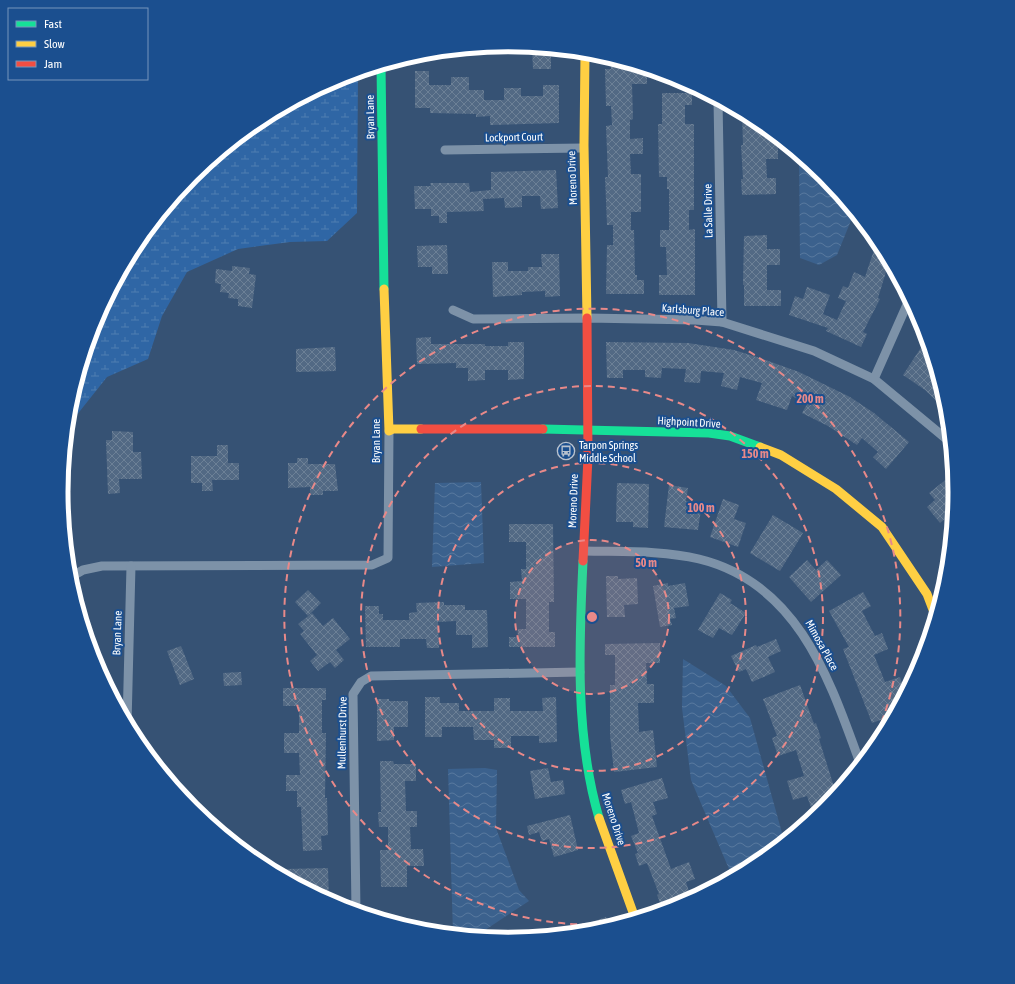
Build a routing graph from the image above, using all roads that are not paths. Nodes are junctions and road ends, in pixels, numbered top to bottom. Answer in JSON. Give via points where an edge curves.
{"nodes":[{"id":1,"x":585,"y":59,"type":"edge"},
{"id":2,"x":381,"y":71,"type":"edge"},
{"id":3,"x":718,"y":106,"type":"edge"},
{"id":4,"x":583,"y":148,"type":"junction"},
{"id":5,"x":445,"y":150,"type":"dead end"},
{"id":6,"x":906,"y":306,"type":"edge"},
{"id":7,"x":453,"y":310,"type":"dead end"},
{"id":8,"x":588,"y":318,"type":"junction"},
{"id":9,"x":722,"y":322,"type":"junction"},
{"id":10,"x":874,"y":379,"type":"junction"},
{"id":11,"x":588,"y":429,"type":"junction"},
{"id":12,"x":389,"y":431,"type":"junction"},
{"id":13,"x":944,"y":437,"type":"edge"},
{"id":14,"x":584,"y":551,"type":"junction"},
{"id":15,"x":131,"y":566,"type":"junction"},
{"id":16,"x":75,"y":574,"type":"edge"},
{"id":17,"x":932,"y":608,"type":"edge"},
{"id":18,"x":580,"y":672,"type":"junction"},
{"id":19,"x":127,"y":714,"type":"edge"},
{"id":20,"x":858,"y":758,"type":"edge"},
{"id":21,"x":356,"y":905,"type":"edge"},
{"id":22,"x":633,"y":913,"type":"edge"}],
"edges":[{"from":1,"to":4,"type":"street","name":"Moreno Drive"},
{"from":2,"to":12,"type":"street","name":"Bryan Lane","via":[[383,250]]},
{"from":3,"to":9,"type":"street","name":"La Salle Drive"},
{"from":4,"to":5,"type":"street","name":"Lockport Court"},
{"from":4,"to":8,"type":"street","name":"Moreno Drive"},
{"from":6,"to":10,"type":"street"},
{"from":7,"to":8,"type":"street","name":"Karlsburg Place","via":[[473,319]]},
{"from":8,"to":9,"type":"street","name":"Karlsburg Place"},
{"from":8,"to":11,"type":"street","name":"Moreno Drive"},
{"from":9,"to":10,"type":"street","name":"Karlsburg Place","via":[[814,351]]},
{"from":10,"to":13,"type":"street","name":"Karlsburg Place"},
{"from":11,"to":12,"type":"street","name":"Highpoint Drive"},
{"from":11,"to":14,"type":"street","name":"Moreno Drive"},
{"from":11,"to":17,"type":"street","name":"Highpoint Drive","via":[[723,435],[781,455],[836,490],[882,527],[927,594]]},
{"from":12,"to":15,"type":"street","name":"Bryan Lane","via":[[388,558],[372,565]]},
{"from":14,"to":18,"type":"street","name":"Moreno Drive"},
{"from":14,"to":20,"type":"street","name":"Mimosa Place","via":[[657,553],[698,558],[739,574],[768,593],[798,625],[836,696]]},
{"from":15,"to":16,"type":"street","name":"Bryan Lane","via":[[102,566]]},
{"from":15,"to":19,"type":"street","name":"Bryan Lane"},
{"from":18,"to":21,"type":"street","name":"Mullenhurst Drive","via":[[371,676],[361,682],[353,694]]},
{"from":18,"to":22,"type":"street","name":"Moreno Drive","via":[[590,785]]}]}
